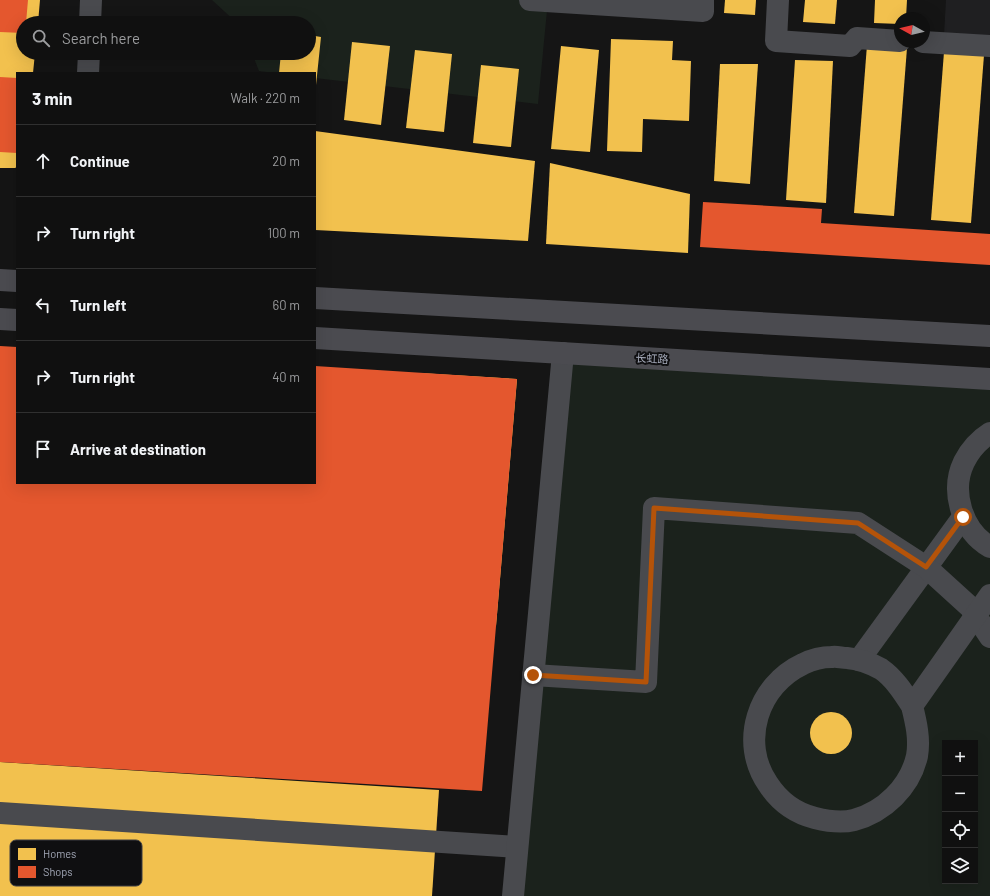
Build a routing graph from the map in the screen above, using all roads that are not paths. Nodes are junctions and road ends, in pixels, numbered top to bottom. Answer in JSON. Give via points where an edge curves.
{"nodes":[{"id":1,"x":91,"y":0,"type":"edge"},
{"id":2,"x":530,"y":0,"type":"edge"},
{"id":3,"x":703,"y":0,"type":"edge"},
{"id":4,"x":778,"y":0,"type":"edge"},
{"id":5,"x":90,"y":16,"type":"edge"},
{"id":6,"x":894,"y":41,"type":"edge"},
{"id":7,"x":930,"y":42,"type":"edge"},
{"id":8,"x":990,"y":46,"type":"edge"},
{"id":9,"x":89,"y":60,"type":"edge"},
{"id":10,"x":88,"y":72,"type":"edge"},
{"id":11,"x":0,"y":280,"type":"edge"},
{"id":12,"x":16,"y":281,"type":"edge"},
{"id":13,"x":316,"y":298,"type":"edge"},
{"id":14,"x":0,"y":319,"type":"edge"},
{"id":15,"x":16,"y":320,"type":"edge"},
{"id":16,"x":990,"y":336,"type":"edge"},
{"id":17,"x":316,"y":338,"type":"edge"},
{"id":18,"x":563,"y":353,"type":"junction"},
{"id":19,"x":990,"y":379,"type":"edge"},
{"id":20,"x":990,"y":432,"type":"edge"},
{"id":21,"x":963,"y":517,"type":"junction"},
{"id":22,"x":990,"y":546,"type":"edge"},
{"id":23,"x":926,"y":567,"type":"junction"},
{"id":24,"x":990,"y":595,"type":"edge"},
{"id":25,"x":976,"y":616,"type":"junction"},
{"id":26,"x":990,"y":637,"type":"edge"},
{"id":27,"x":859,"y":660,"type":"junction"},
{"id":28,"x":533,"y":675,"type":"junction"},
{"id":29,"x":912,"y":706,"type":"junction"},
{"id":30,"x":0,"y":813,"type":"edge"},
{"id":31,"x":517,"y":847,"type":"junction"},
{"id":32,"x":513,"y":896,"type":"edge"}],
"edges":[{"from":1,"to":5,"type":"street"},
{"from":2,"to":3,"type":"street","via":[[703,11]]},
{"from":4,"to":6,"type":"street","via":[[776,41],[850,46],[857,38]]},
{"from":7,"to":8,"type":"street"},
{"from":9,"to":10,"type":"street"},
{"from":11,"to":12,"type":"highway"},
{"from":13,"to":16,"type":"highway"},
{"from":14,"to":15,"type":"highway"},
{"from":17,"to":18,"type":"highway","name":"长虹路"},
{"from":18,"to":19,"type":"highway","name":"长虹路"},
{"from":18,"to":28,"type":"street"},
{"from":20,"to":21,"type":"street","via":[[974,445],[963,463],[958,484]]},
{"from":21,"to":22,"type":"street","via":[[972,532]]},
{"from":21,"to":23,"type":"street"},
{"from":23,"to":25,"type":"street","via":[[970,607]]},
{"from":23,"to":27,"type":"street"},
{"from":23,"to":28,"type":"street","via":[[858,523],[654,508],[646,682]]},
{"from":24,"to":25,"type":"street"},
{"from":25,"to":26,"type":"street"},
{"from":25,"to":29,"type":"street"},
{"from":27,"to":29,"type":"street","via":[[890,677],[899,685]]},
{"from":27,"to":29,"type":"street","via":[[831,656],[811,660],[792,669],[770,691],[760,709],[754,730],[755,753],[762,776],[774,793],[789,807],[807,816],[827,821],[853,820],[878,810],[895,797],[908,779],[917,756],[918,732]]},
{"from":28,"to":31,"type":"street"},
{"from":30,"to":31,"type":"street"},
{"from":31,"to":32,"type":"street"}]}
